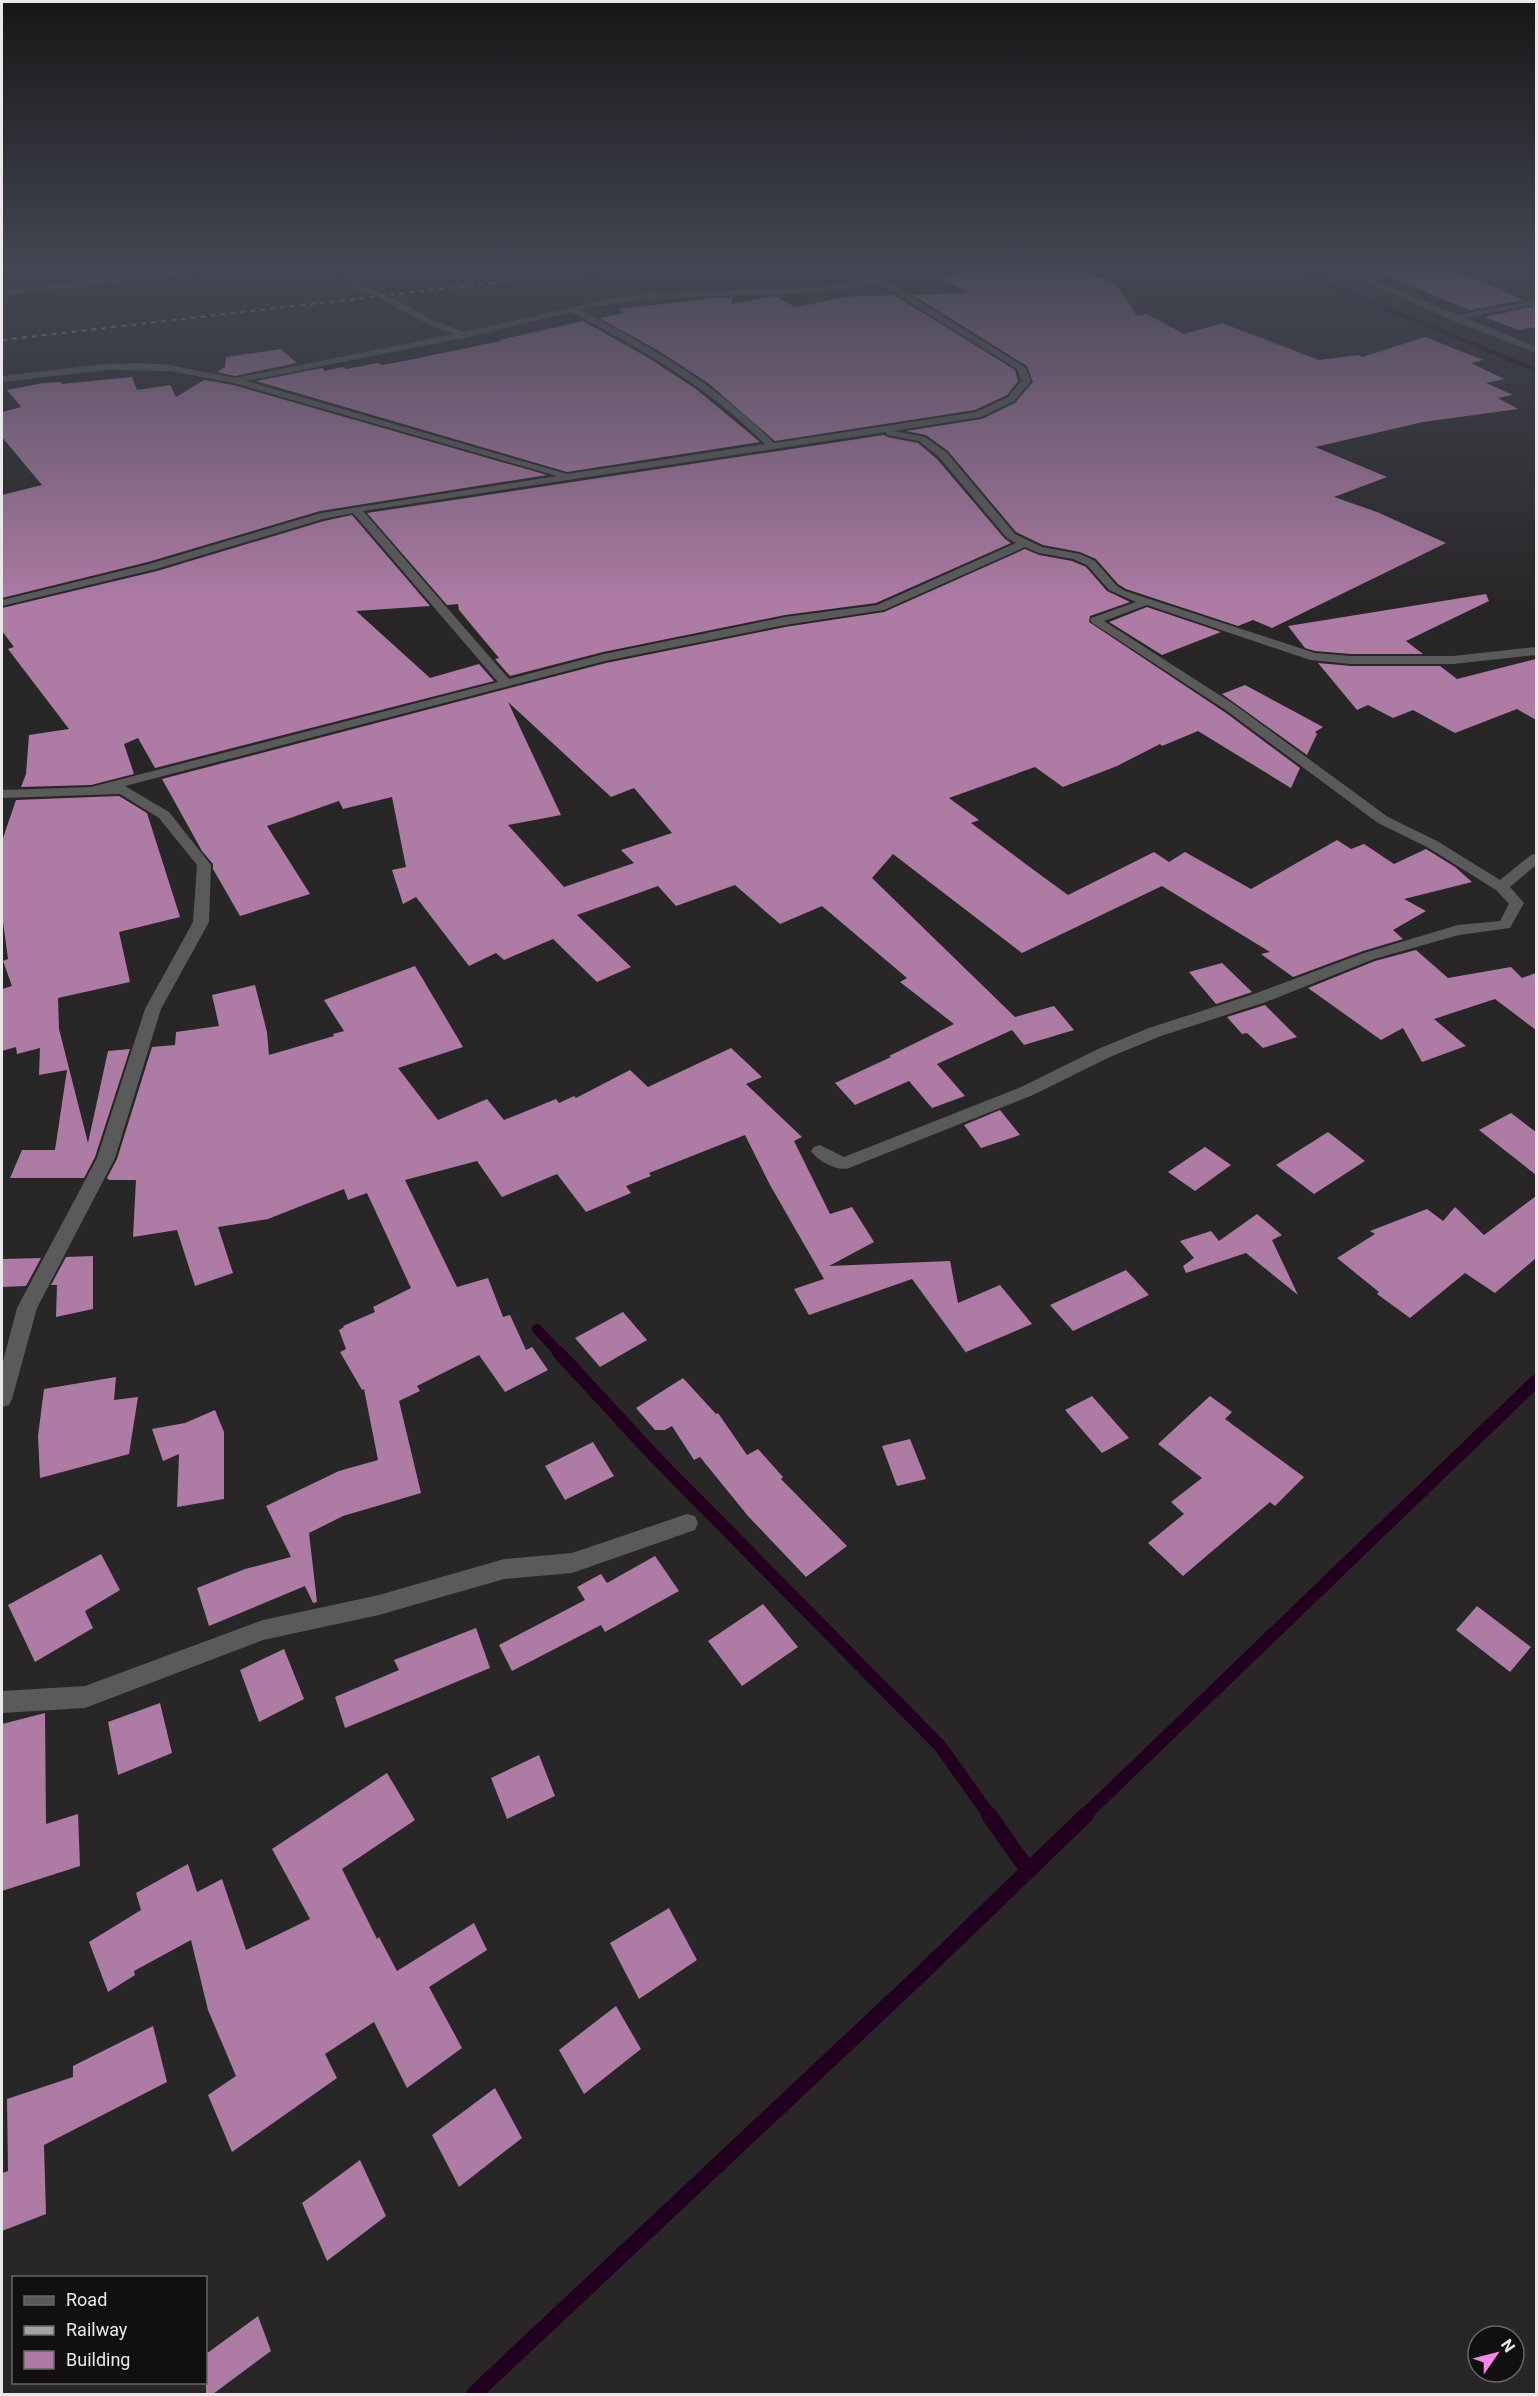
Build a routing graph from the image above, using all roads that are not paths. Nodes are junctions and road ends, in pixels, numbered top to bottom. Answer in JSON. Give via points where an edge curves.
{"nodes":[{"id":1,"x":229,"y":380,"type":"edge"},
{"id":2,"x":240,"y":380,"type":"edge"},
{"id":3,"x":698,"y":380,"type":"edge"},
{"id":4,"x":1026,"y":380,"type":"edge"},
{"id":5,"x":235,"y":381,"type":"junction"},
{"id":6,"x":870,"y":431,"type":"junction"},
{"id":7,"x":772,"y":446,"type":"junction"},
{"id":8,"x":569,"y":476,"type":"junction"},
{"id":9,"x":357,"y":509,"type":"junction"},
{"id":10,"x":1023,"y":543,"type":"junction"},
{"id":11,"x":1146,"y":602,"type":"junction"},
{"id":12,"x":2,"y":603,"type":"edge"},
{"id":13,"x":1536,"y":651,"type":"edge"},
{"id":14,"x":507,"y":684,"type":"junction"},
{"id":15,"x":95,"y":790,"type":"junction"},
{"id":16,"x":2,"y":794,"type":"edge"},
{"id":17,"x":1536,"y":858,"type":"edge"},
{"id":18,"x":1501,"y":886,"type":"junction"},
{"id":19,"x":820,"y":1151,"type":"dead end"},
{"id":20,"x":2,"y":1399,"type":"edge"},
{"id":21,"x":687,"y":1523,"type":"dead end"},
{"id":22,"x":2,"y":1702,"type":"edge"}],
"edges":[{"from":1,"to":5,"type":"street"},
{"from":2,"to":5,"type":"street"},
{"from":3,"to":7,"type":"street","via":[[750,422]]},
{"from":4,"to":6,"type":"street","via":[[1011,399],[978,415]]},
{"from":5,"to":8,"type":"street"},
{"from":6,"to":7,"type":"street"},
{"from":6,"to":10,"type":"street","via":[[926,442],[957,470],[1011,536]]},
{"from":7,"to":8,"type":"street"},
{"from":8,"to":9,"type":"street"},
{"from":9,"to":12,"type":"street","via":[[321,516],[152,567]]},
{"from":9,"to":14,"type":"street"},
{"from":10,"to":11,"type":"street","via":[[1091,563],[1113,588]]},
{"from":10,"to":14,"type":"street","via":[[880,608],[774,624],[604,658]]},
{"from":11,"to":13,"type":"street","via":[[1314,657],[1453,660]]},
{"from":11,"to":18,"type":"street","via":[[1095,620],[1231,708],[1383,820]]},
{"from":14,"to":15,"type":"street"},
{"from":15,"to":16,"type":"street"},
{"from":15,"to":20,"type":"street","via":[[123,790],[164,815],[204,865],[201,922],[153,1009],[106,1158],[27,1308]]},
{"from":17,"to":18,"type":"street"},
{"from":18,"to":19,"type":"street","via":[[1517,903],[1505,925],[1458,930],[1369,956],[1260,998],[1155,1032],[1027,1091],[843,1164]]},
{"from":21,"to":22,"type":"street","via":[[572,1563],[504,1569],[379,1605],[263,1630],[85,1697]]}]}
